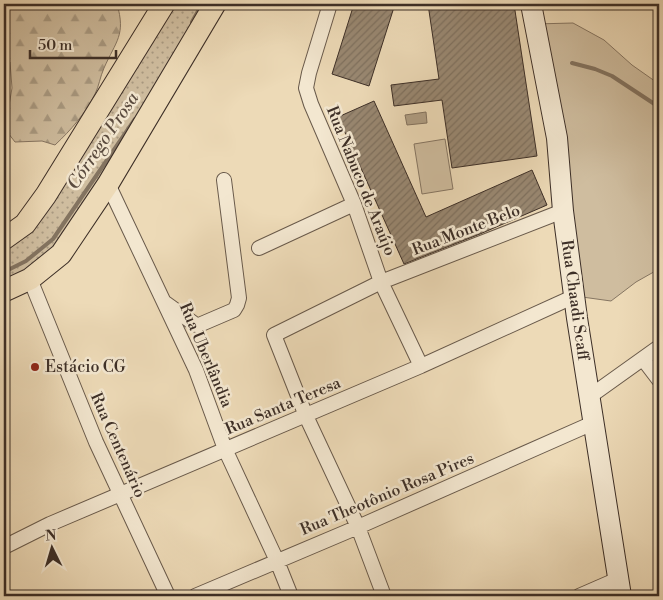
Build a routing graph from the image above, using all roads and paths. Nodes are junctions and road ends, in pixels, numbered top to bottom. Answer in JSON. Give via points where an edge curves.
{"nodes":[{"id":1,"x":164,"y":4,"type":"edge"},
{"id":2,"x":215,"y":4,"type":"edge"},
{"id":3,"x":330,"y":4,"type":"edge"},
{"id":4,"x":531,"y":4,"type":"edge"},
{"id":5,"x":224,"y":180,"type":"dead end"},
{"id":6,"x":108,"y":184,"type":"junction"},
{"id":7,"x":354,"y":204,"type":"junction"},
{"id":8,"x":563,"y":211,"type":"junction"},
{"id":9,"x":4,"y":239,"type":"edge"},
{"id":10,"x":259,"y":248,"type":"dead end"},
{"id":11,"x":30,"y":279,"type":"junction"},
{"id":12,"x":381,"y":282,"type":"junction"},
{"id":13,"x":4,"y":291,"type":"edge"},
{"id":14,"x":575,"y":296,"type":"junction"},
{"id":15,"x":164,"y":302,"type":"junction"},
{"id":16,"x":659,"y":347,"type":"edge"},
{"id":17,"x":643,"y":359,"type":"junction"},
{"id":18,"x":421,"y":366,"type":"junction"},
{"id":19,"x":659,"y":380,"type":"edge"},
{"id":20,"x":589,"y":397,"type":"junction"},
{"id":21,"x":306,"y":416,"type":"junction"},
{"id":22,"x":592,"y":423,"type":"junction"},
{"id":23,"x":225,"y":449,"type":"junction"},
{"id":24,"x":120,"y":493,"type":"junction"},
{"id":25,"x":358,"y":527,"type":"junction"},
{"id":26,"x":4,"y":547,"type":"edge"},
{"id":27,"x":277,"y":561,"type":"junction"},
{"id":28,"x":619,"y":588,"type":"edge"},
{"id":29,"x":168,"y":596,"type":"edge"},
{"id":30,"x":195,"y":596,"type":"edge"},
{"id":31,"x":291,"y":596,"type":"edge"},
{"id":32,"x":384,"y":596,"type":"edge"},
{"id":33,"x":579,"y":596,"type":"edge"}],
"edges":[{"from":1,"to":9,"type":"main road","via":[[46,195],[25,224]]},
{"from":2,"to":6,"type":"main road"},
{"from":3,"to":7,"type":"street","name":"Rua Nabuco de Araújo","via":[[306,88]]},
{"from":4,"to":8,"type":"street","name":"Rua Chaadi Scaff","via":[[557,138]]},
{"from":5,"to":15,"type":"street","via":[[239,298],[237,305],[234,310],[196,325]]},
{"from":6,"to":11,"type":"main road","via":[[61,254]]},
{"from":6,"to":15,"type":"street","name":"Rua Uberlândia"},
{"from":7,"to":10,"type":"street"},
{"from":7,"to":12,"type":"street","name":"Rua Nabuco de Araújo"},
{"from":8,"to":12,"type":"street","name":"Rua Monte Belo"},
{"from":8,"to":14,"type":"street","name":"Rua Chaadi Scaff"},
{"from":11,"to":13,"type":"main road"},
{"from":11,"to":24,"type":"street","name":"Rua Centenário"},
{"from":12,"to":18,"type":"street","name":"Rua Nabuco de Araújo"},
{"from":12,"to":21,"type":"street","name":"Rua Monte Belo","via":[[274,335]]},
{"from":14,"to":18,"type":"street","name":"Rua Santa Teresa"},
{"from":14,"to":20,"type":"street","name":"Rua Chaadi Scaff"},
{"from":15,"to":23,"type":"street","name":"Rua Uberlândia","via":[[196,370]]},
{"from":16,"to":17,"type":"street"},
{"from":17,"to":19,"type":"street"},
{"from":17,"to":20,"type":"street"},
{"from":18,"to":21,"type":"street","name":"Rua Santa Teresa"},
{"from":20,"to":22,"type":"street","name":"Rua Chaadi Scaff"},
{"from":21,"to":23,"type":"street","name":"Rua Santa Teresa"},
{"from":21,"to":25,"type":"street"},
{"from":22,"to":25,"type":"street","name":"Rua Theotônio Rosa Pires"},
{"from":22,"to":28,"type":"street","name":"Rua Chaadi Scaff"},
{"from":23,"to":24,"type":"street","name":"Rua Santa Teresa"},
{"from":23,"to":27,"type":"street","name":"Rua Uberlândia"},
{"from":24,"to":26,"type":"street","name":"Rua Santa Teresa"},
{"from":24,"to":29,"type":"street","name":"Rua Centenário"},
{"from":25,"to":27,"type":"street","name":"Rua Theotônio Rosa Pires"},
{"from":25,"to":32,"type":"street"},
{"from":27,"to":30,"type":"street","name":"Rua Theotônio Rosa Pires"},
{"from":27,"to":31,"type":"street","name":"Rua Uberlândia"},
{"from":28,"to":33,"type":"street"}]}
